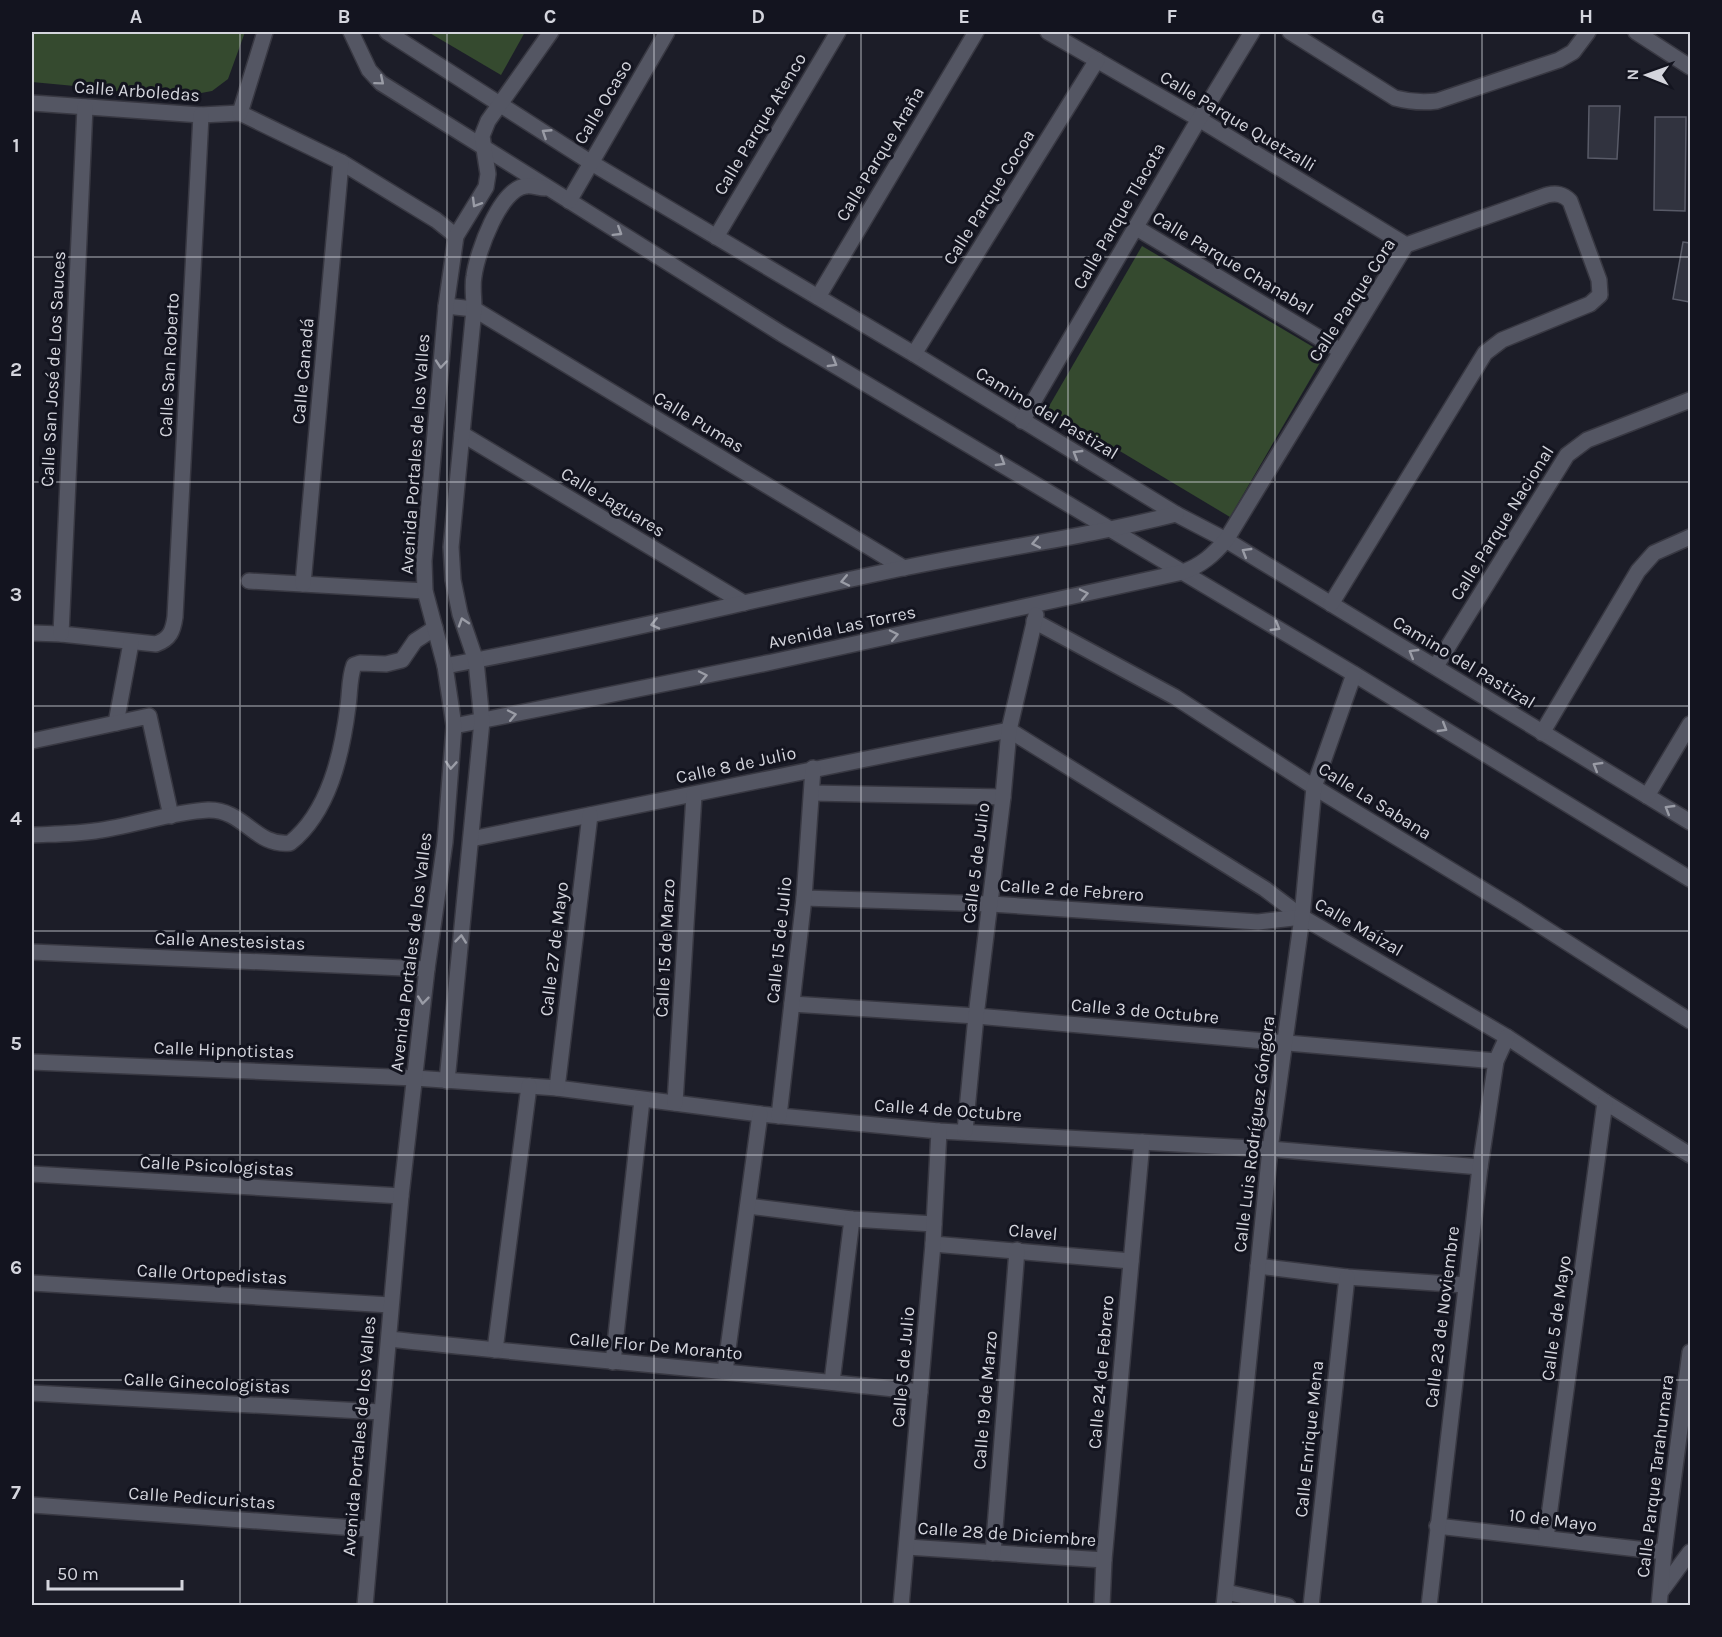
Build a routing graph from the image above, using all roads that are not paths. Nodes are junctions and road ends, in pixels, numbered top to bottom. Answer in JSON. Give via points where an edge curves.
{"nodes":[{"id":1,"x":265,"y":32,"type":"edge"},
{"id":2,"x":351,"y":32,"type":"edge"},
{"id":3,"x":387,"y":32,"type":"edge"},
{"id":4,"x":551,"y":32,"type":"edge"},
{"id":5,"x":667,"y":32,"type":"edge"},
{"id":6,"x":837,"y":32,"type":"edge"},
{"id":7,"x":976,"y":32,"type":"edge"},
{"id":8,"x":1048,"y":32,"type":"edge"},
{"id":9,"x":1252,"y":32,"type":"edge"},
{"id":10,"x":1290,"y":32,"type":"edge"},
{"id":11,"x":1588,"y":32,"type":"edge"},
{"id":12,"x":1636,"y":32,"type":"edge"},
{"id":13,"x":1097,"y":60,"type":"junction"},
{"id":14,"x":1690,"y":67,"type":"edge"},
{"id":15,"x":32,"y":103,"type":"edge"},
{"id":16,"x":502,"y":104,"type":"junction"},
{"id":17,"x":85,"y":107,"type":"junction"},
{"id":18,"x":240,"y":113,"type":"junction"},
{"id":19,"x":201,"y":115,"type":"junction"},
{"id":20,"x":1199,"y":119,"type":"junction"},
{"id":21,"x":483,"y":148,"type":"junction"},
{"id":22,"x":341,"y":162,"type":"junction"},
{"id":23,"x":590,"y":162,"type":"junction"},
{"id":24,"x":549,"y":189,"type":"junction"},
{"id":25,"x":569,"y":201,"type":"junction"},
{"id":26,"x":1135,"y":227,"type":"junction"},
{"id":27,"x":456,"y":236,"type":"junction"},
{"id":28,"x":716,"y":237,"type":"junction"},
{"id":29,"x":1406,"y":245,"type":"junction"},
{"id":30,"x":818,"y":297,"type":"junction"},
{"id":31,"x":446,"y":306,"type":"junction"},
{"id":32,"x":474,"y":309,"type":"junction"},
{"id":33,"x":1341,"y":351,"type":"junction"},
{"id":34,"x":914,"y":354,"type":"junction"},
{"id":35,"x":1690,"y":400,"type":"edge"},
{"id":36,"x":1022,"y":421,"type":"junction"},
{"id":37,"x":462,"y":434,"type":"junction"},
{"id":38,"x":1176,"y":514,"type":"junction"},
{"id":39,"x":1111,"y":528,"type":"junction"},
{"id":40,"x":1690,"y":537,"type":"edge"},
{"id":41,"x":1226,"y":540,"type":"junction"},
{"id":42,"x":904,"y":568,"type":"junction"},
{"id":43,"x":1183,"y":572,"type":"junction"},
{"id":44,"x":249,"y":581,"type":"dead end"},
{"id":45,"x":303,"y":584,"type":"junction"},
{"id":46,"x":425,"y":591,"type":"junction"},
{"id":47,"x":744,"y":603,"type":"junction"},
{"id":48,"x":1041,"y":603,"type":"junction"},
{"id":49,"x":1331,"y":604,"type":"junction"},
{"id":50,"x":1034,"y":621,"type":"junction"},
{"id":51,"x":435,"y":628,"type":"junction"},
{"id":52,"x":32,"y":633,"type":"edge"},
{"id":53,"x":61,"y":634,"type":"junction"},
{"id":54,"x":131,"y":643,"type":"junction"},
{"id":55,"x":476,"y":661,"type":"junction"},
{"id":56,"x":445,"y":666,"type":"junction"},
{"id":57,"x":1436,"y":666,"type":"junction"},
{"id":58,"x":1354,"y":674,"type":"junction"},
{"id":59,"x":483,"y":721,"type":"junction"},
{"id":60,"x":116,"y":723,"type":"junction"},
{"id":61,"x":1690,"y":724,"type":"edge"},
{"id":62,"x":454,"y":726,"type":"junction"},
{"id":63,"x":1009,"y":730,"type":"junction"},
{"id":64,"x":1542,"y":733,"type":"junction"},
{"id":65,"x":32,"y":741,"type":"edge"},
{"id":66,"x":813,"y":768,"type":"junction"},
{"id":67,"x":1314,"y":787,"type":"junction"},
{"id":68,"x":812,"y":793,"type":"junction"},
{"id":69,"x":694,"y":795,"type":"junction"},
{"id":70,"x":1647,"y":796,"type":"junction"},
{"id":71,"x":1003,"y":797,"type":"junction"},
{"id":72,"x":590,"y":815,"type":"junction"},
{"id":73,"x":171,"y":816,"type":"junction"},
{"id":74,"x":1690,"y":822,"type":"edge"},
{"id":75,"x":32,"y":835,"type":"edge"},
{"id":76,"x":471,"y":839,"type":"junction"},
{"id":77,"x":1690,"y":879,"type":"edge"},
{"id":78,"x":804,"y":898,"type":"junction"},
{"id":79,"x":991,"y":904,"type":"junction"},
{"id":80,"x":1302,"y":916,"type":"junction"},
{"id":81,"x":32,"y":952,"type":"edge"},
{"id":82,"x":427,"y":969,"type":"junction"},
{"id":83,"x":792,"y":1004,"type":"junction"},
{"id":84,"x":976,"y":1016,"type":"junction"},
{"id":85,"x":1690,"y":1021,"type":"edge"},
{"id":86,"x":1507,"y":1037,"type":"junction"},
{"id":87,"x":1285,"y":1042,"type":"junction"},
{"id":88,"x":1496,"y":1061,"type":"junction"},
{"id":89,"x":32,"y":1062,"type":"edge"},
{"id":90,"x":415,"y":1078,"type":"junction"},
{"id":91,"x":447,"y":1081,"type":"junction"},
{"id":92,"x":529,"y":1086,"type":"junction"},
{"id":93,"x":557,"y":1088,"type":"junction"},
{"id":94,"x":642,"y":1100,"type":"junction"},
{"id":95,"x":1605,"y":1102,"type":"junction"},
{"id":96,"x":675,"y":1103,"type":"junction"},
{"id":97,"x":760,"y":1114,"type":"junction"},
{"id":98,"x":779,"y":1116,"type":"junction"},
{"id":99,"x":939,"y":1131,"type":"junction"},
{"id":100,"x":966,"y":1131,"type":"junction"},
{"id":101,"x":1142,"y":1142,"type":"junction"},
{"id":102,"x":1270,"y":1149,"type":"junction"},
{"id":103,"x":1690,"y":1155,"type":"edge"},
{"id":104,"x":1480,"y":1167,"type":"junction"},
{"id":105,"x":32,"y":1174,"type":"edge"},
{"id":106,"x":401,"y":1196,"type":"junction"},
{"id":107,"x":748,"y":1206,"type":"junction"},
{"id":108,"x":852,"y":1219,"type":"junction"},
{"id":109,"x":934,"y":1224,"type":"junction"},
{"id":110,"x":933,"y":1244,"type":"junction"},
{"id":111,"x":1017,"y":1250,"type":"junction"},
{"id":112,"x":1131,"y":1261,"type":"junction"},
{"id":113,"x":1258,"y":1266,"type":"junction"},
{"id":114,"x":1347,"y":1277,"type":"junction"},
{"id":115,"x":32,"y":1283,"type":"edge"},
{"id":116,"x":1465,"y":1285,"type":"junction"},
{"id":117,"x":390,"y":1305,"type":"junction"},
{"id":118,"x":389,"y":1339,"type":"junction"},
{"id":119,"x":495,"y":1350,"type":"junction"},
{"id":120,"x":1690,"y":1352,"type":"edge"},
{"id":121,"x":613,"y":1362,"type":"junction"},
{"id":122,"x":725,"y":1371,"type":"junction"},
{"id":123,"x":832,"y":1382,"type":"junction"},
{"id":124,"x":920,"y":1392,"type":"junction"},
{"id":125,"x":32,"y":1393,"type":"edge"},
{"id":126,"x":381,"y":1412,"type":"junction"},
{"id":127,"x":32,"y":1505,"type":"edge"},
{"id":128,"x":1437,"y":1526,"type":"junction"},
{"id":129,"x":370,"y":1529,"type":"junction"},
{"id":130,"x":1546,"y":1538,"type":"junction"},
{"id":131,"x":908,"y":1547,"type":"junction"},
{"id":132,"x":1664,"y":1552,"type":"junction"},
{"id":133,"x":1690,"y":1552,"type":"edge"},
{"id":134,"x":993,"y":1553,"type":"junction"},
{"id":135,"x":1104,"y":1560,"type":"junction"},
{"id":136,"x":1660,"y":1598,"type":"edge"},
{"id":137,"x":1225,"y":1599,"type":"edge"},
{"id":138,"x":365,"y":1605,"type":"edge"},
{"id":139,"x":901,"y":1605,"type":"edge"},
{"id":140,"x":1102,"y":1605,"type":"edge"},
{"id":141,"x":1288,"y":1605,"type":"edge"},
{"id":142,"x":1311,"y":1605,"type":"edge"},
{"id":143,"x":1429,"y":1605,"type":"edge"}],
"edges":[{"from":1,"to":18,"type":"street"},
{"from":2,"to":21,"type":"street","one_way":true,"via":[[369,70],[381,83]]},
{"from":3,"to":16,"type":"street","name":"Camino del Pastizal"},
{"from":4,"to":16,"type":"street"},
{"from":5,"to":23,"type":"street","name":"Calle Ocaso"},
{"from":6,"to":28,"type":"street","name":"Calle Parque Atenco"},
{"from":7,"to":30,"type":"street","name":"Calle Parque Araña"},
{"from":8,"to":13,"type":"street","name":"Calle Parque Quetzalli"},
{"from":9,"to":20,"type":"street","name":"Calle Parque Tlacota"},
{"from":10,"to":11,"type":"street","via":[[1395,98],[1413,103],[1437,100],[1559,60],[1573,52]]},
{"from":12,"to":14,"type":"street"},
{"from":13,"to":20,"type":"street","name":"Calle Parque Quetzalli"},
{"from":13,"to":34,"type":"street","name":"Calle Parque Cocoa"},
{"from":15,"to":17,"type":"street","name":"Calle Arboledas"},
{"from":16,"to":21,"type":"street","via":[[488,121],[482,136]]},
{"from":23,"to":16,"type":"street","name":"Camino del Pastizal","one_way":true},
{"from":17,"to":19,"type":"street","name":"Calle Arboledas"},
{"from":17,"to":53,"type":"street","name":"Calle San José de Los Sauces"},
{"from":18,"to":19,"type":"street","name":"Calle Arboledas"},
{"from":18,"to":22,"type":"street"},
{"from":19,"to":54,"type":"street","name":"Calle San Roberto","via":[[175,617],[173,630],[165,640],[156,644]]},
{"from":20,"to":26,"type":"street","name":"Calle Parque Tlacota"},
{"from":20,"to":29,"type":"street","name":"Calle Parque Quetzalli"},
{"from":21,"to":24,"type":"street"},
{"from":21,"to":27,"type":"street","one_way":true,"via":[[486,187]]},
{"from":22,"to":27,"type":"street"},
{"from":22,"to":45,"type":"street","name":"Calle Canadá"},
{"from":23,"to":25,"type":"street","name":"Calle Ocaso"},
{"from":23,"to":28,"type":"street","name":"Camino del Pastizal"},
{"from":24,"to":25,"type":"street"},
{"from":24,"to":32,"type":"street","via":[[526,186],[515,190],[497,212],[474,276]]},
{"from":25,"to":39,"type":"street","one_way":true,"via":[[782,334]]},
{"from":26,"to":33,"type":"street","name":"Calle Parque Chanabal"},
{"from":26,"to":36,"type":"street","name":"Calle Parque Tlacota"},
{"from":27,"to":31,"type":"street","name":"Avenida Portales de los Valles"},
{"from":28,"to":30,"type":"street","name":"Camino del Pastizal"},
{"from":29,"to":33,"type":"street","name":"Calle Parque Cora"},
{"from":29,"to":49,"type":"street","name":"Calle Parque Cora","via":[[1558,194],[1570,201],[1600,291],[1590,304],[1502,340],[1485,353]]},
{"from":30,"to":34,"type":"street","name":"Camino del Pastizal"},
{"from":31,"to":32,"type":"street"},
{"from":31,"to":46,"type":"street","name":"Avenida Portales de los Valles","one_way":true,"via":[[424,561]]},
{"from":32,"to":37,"type":"street"},
{"from":32,"to":42,"type":"street","name":"Calle Pumas"},
{"from":33,"to":41,"type":"street","name":"Calle Parque Cora"},
{"from":34,"to":36,"type":"street","name":"Camino del Pastizal"},
{"from":35,"to":57,"type":"street","name":"Calle Parque Nacional","via":[[1587,440],[1567,455]]},
{"from":38,"to":36,"type":"street","name":"Camino del Pastizal","one_way":true},
{"from":37,"to":47,"type":"street","name":"Calle Jaguares"},
{"from":55,"to":37,"type":"street","one_way":true,"via":[[453,580],[451,547]]},
{"from":38,"to":39,"type":"street"},
{"from":38,"to":41,"type":"street","name":"Camino del Pastizal"},
{"from":39,"to":42,"type":"street","one_way":true},
{"from":39,"to":43,"type":"street"},
{"from":40,"to":64,"type":"street","via":[[1654,553],[1638,571]]},
{"from":41,"to":43,"type":"street","name":"Avenida Las Torres","via":[[1204,563]]},
{"from":49,"to":41,"type":"street","name":"Camino del Pastizal","one_way":true},
{"from":42,"to":47,"type":"street","one_way":true},
{"from":48,"to":43,"type":"street","name":"Avenida Las Torres","one_way":true},
{"from":43,"to":58,"type":"street","one_way":true},
{"from":44,"to":45,"type":"street"},
{"from":45,"to":46,"type":"street"},
{"from":46,"to":51,"type":"street","name":"Avenida Portales de los Valles"},
{"from":47,"to":55,"type":"street","one_way":true},
{"from":48,"to":50,"type":"street","name":"Calle 5 de Julio"},
{"from":59,"to":48,"type":"street","name":"Avenida Las Torres","one_way":true},
{"from":57,"to":49,"type":"street","name":"Camino del Pastizal","one_way":true},
{"from":50,"to":63,"type":"street","name":"Calle 5 de Julio"},
{"from":50,"to":67,"type":"street","name":"Calle La Sabana","via":[[1175,697]]},
{"from":51,"to":56,"type":"street","name":"Avenida Portales de los Valles"},
{"from":51,"to":73,"type":"street","via":[[415,641],[402,660],[354,665],[341,752],[323,801],[290,843],[259,836],[228,812],[208,810]]},
{"from":52,"to":53,"type":"street"},
{"from":53,"to":54,"type":"street"},
{"from":54,"to":60,"type":"street"},
{"from":55,"to":56,"type":"street"},
{"from":55,"to":59,"type":"street"},
{"from":56,"to":62,"type":"street","name":"Avenida Portales de los Valles"},
{"from":57,"to":64,"type":"street","name":"Camino del Pastizal"},
{"from":58,"to":67,"type":"street","name":"Calle Luis Rodríguez Góngora"},
{"from":58,"to":77,"type":"street","one_way":true},
{"from":59,"to":62,"type":"street","name":"Avenida Las Torres"},
{"from":59,"to":76,"type":"street"},
{"from":60,"to":65,"type":"street"},
{"from":60,"to":73,"type":"street","via":[[148,716]]},
{"from":61,"to":70,"type":"street"},
{"from":62,"to":82,"type":"street","name":"Avenida Portales de los Valles","one_way":true,"via":[[445,842]]},
{"from":63,"to":66,"type":"street","name":"Calle 8 de Julio"},
{"from":63,"to":71,"type":"street","name":"Calle 5 de Julio"},
{"from":63,"to":80,"type":"street","name":"Calle Maizal"},
{"from":70,"to":64,"type":"street","name":"Camino del Pastizal","one_way":true},
{"from":66,"to":68,"type":"street","name":"Calle 15 de Julio"},
{"from":66,"to":69,"type":"street","name":"Calle 8 de Julio"},
{"from":67,"to":80,"type":"street","name":"Calle Luis Rodríguez Góngora"},
{"from":67,"to":85,"type":"street","name":"Calle La Sabana"},
{"from":68,"to":71,"type":"street"},
{"from":68,"to":78,"type":"street","name":"Calle 15 de Julio"},
{"from":69,"to":72,"type":"street","name":"Calle 8 de Julio"},
{"from":69,"to":96,"type":"street","name":"Calle 15 de Marzo"},
{"from":74,"to":70,"type":"street","name":"Camino del Pastizal","one_way":true},
{"from":71,"to":79,"type":"street","name":"Calle 5 de Julio"},
{"from":72,"to":76,"type":"street","name":"Calle 8 de Julio"},
{"from":72,"to":93,"type":"street","name":"Calle 27 de Mayo"},
{"from":73,"to":75,"type":"street","via":[[95,831]]},
{"from":91,"to":76,"type":"street","one_way":true},
{"from":78,"to":79,"type":"street","name":"Calle 2 de Febrero"},
{"from":78,"to":83,"type":"street","name":"Calle 15 de Julio"},
{"from":79,"to":80,"type":"street","name":"Calle 2 de Febrero","via":[[1258,922]]},
{"from":79,"to":84,"type":"street","name":"Calle 5 de Julio"},
{"from":80,"to":86,"type":"street","name":"Calle Maizal"},
{"from":80,"to":87,"type":"street","name":"Calle Luis Rodríguez Góngora"},
{"from":81,"to":82,"type":"street","name":"Calle Anestesistas"},
{"from":82,"to":90,"type":"street","name":"Avenida Portales de los Valles","one_way":true},
{"from":83,"to":84,"type":"street","name":"Calle 3 de Octubre"},
{"from":83,"to":98,"type":"street","name":"Calle 15 de Julio"},
{"from":84,"to":87,"type":"street","name":"Calle 3 de Octubre"},
{"from":84,"to":100,"type":"street","name":"Calle 5 de Julio"},
{"from":86,"to":88,"type":"street","name":"Calle 23 de Noviembre"},
{"from":86,"to":95,"type":"street","name":"Calle Maizal"},
{"from":87,"to":88,"type":"street","name":"Calle 3 de Octubre"},
{"from":87,"to":102,"type":"street","name":"Calle Luis Rodríguez Góngora"},
{"from":88,"to":104,"type":"street","name":"Calle 23 de Noviembre"},
{"from":89,"to":90,"type":"street","name":"Calle Hipnotistas"},
{"from":90,"to":91,"type":"street","name":"Calle 4 de Octubre"},
{"from":90,"to":106,"type":"street","name":"Avenida Portales de los Valles"},
{"from":91,"to":92,"type":"street","name":"Calle 4 de Octubre"},
{"from":92,"to":93,"type":"street","name":"Calle 4 de Octubre"},
{"from":92,"to":119,"type":"street"},
{"from":93,"to":94,"type":"street","name":"Calle 4 de Octubre"},
{"from":94,"to":96,"type":"street","name":"Calle 4 de Octubre"},
{"from":94,"to":121,"type":"street"},
{"from":95,"to":103,"type":"street","name":"Calle Maizal"},
{"from":95,"to":130,"type":"street","name":"Calle 5 de Mayo"},
{"from":96,"to":97,"type":"street","name":"Calle 4 de Octubre"},
{"from":97,"to":98,"type":"street","name":"Calle 4 de Octubre"},
{"from":97,"to":107,"type":"street"},
{"from":98,"to":99,"type":"street","name":"Calle 4 de Octubre"},
{"from":99,"to":100,"type":"street","name":"Calle 4 de Octubre"},
{"from":99,"to":109,"type":"street","name":"Calle 5 de Julio"},
{"from":100,"to":101,"type":"street","name":"Calle 4 de Octubre"},
{"from":101,"to":102,"type":"street","name":"Calle 4 de Octubre"},
{"from":101,"to":112,"type":"street","name":"Calle 24 de Febrero"},
{"from":102,"to":104,"type":"street","name":"Calle 4 de Octubre"},
{"from":102,"to":113,"type":"street","name":"Calle Luis Rodríguez Góngora"},
{"from":104,"to":116,"type":"street","name":"Calle 23 de Noviembre"},
{"from":105,"to":106,"type":"street","name":"Calle Psicologistas"},
{"from":106,"to":117,"type":"street","name":"Avenida Portales de los Valles"},
{"from":107,"to":108,"type":"street"},
{"from":107,"to":122,"type":"street"},
{"from":108,"to":109,"type":"street"},
{"from":108,"to":123,"type":"street"},
{"from":109,"to":110,"type":"street","name":"Calle 5 de Julio"},
{"from":110,"to":111,"type":"street","name":"Clavel"},
{"from":110,"to":124,"type":"street","name":"Calle 5 de Julio"},
{"from":111,"to":112,"type":"street","name":"Clavel"},
{"from":111,"to":134,"type":"street","name":"Calle 19 de Marzo"},
{"from":112,"to":135,"type":"street","name":"Calle 24 de Febrero"},
{"from":113,"to":114,"type":"street"},
{"from":113,"to":137,"type":"street","name":"Calle Luis Rodríguez Góngora"},
{"from":114,"to":116,"type":"street"},
{"from":114,"to":142,"type":"street","name":"Calle Enrique Mena"},
{"from":115,"to":117,"type":"street","name":"Calle Ortopedistas"},
{"from":116,"to":128,"type":"street","name":"Calle 23 de Noviembre"},
{"from":117,"to":118,"type":"street","name":"Avenida Portales de los Valles"},
{"from":118,"to":119,"type":"street","name":"Calle Flor De Moranto"},
{"from":118,"to":126,"type":"street","name":"Avenida Portales de los Valles"},
{"from":119,"to":121,"type":"street","name":"Calle Flor De Moranto"},
{"from":120,"to":132,"type":"street","name":"Calle Parque Tarahumara"},
{"from":121,"to":122,"type":"street","name":"Calle Flor De Moranto"},
{"from":122,"to":123,"type":"street","name":"Calle Flor De Moranto"},
{"from":123,"to":124,"type":"street","name":"Calle Flor De Moranto"},
{"from":124,"to":131,"type":"street","name":"Calle 5 de Julio"},
{"from":125,"to":126,"type":"street","name":"Calle Ginecologistas"},
{"from":126,"to":129,"type":"street","name":"Avenida Portales de los Valles"},
{"from":127,"to":129,"type":"street","name":"Calle Pedicuristas"},
{"from":128,"to":130,"type":"street","name":"10 de Mayo"},
{"from":128,"to":143,"type":"street","name":"Calle 23 de Noviembre"},
{"from":129,"to":138,"type":"street","name":"Avenida Portales de los Valles"},
{"from":130,"to":132,"type":"street","name":"10 de Mayo"},
{"from":131,"to":134,"type":"street","name":"Calle 28 de Diciembre"},
{"from":131,"to":139,"type":"street","name":"Calle 5 de Julio"},
{"from":132,"to":136,"type":"street","name":"Calle Parque Tarahumara"},
{"from":133,"to":136,"type":"street"},
{"from":134,"to":135,"type":"street","name":"Calle 28 de Diciembre"},
{"from":135,"to":140,"type":"street","name":"Calle 24 de Febrero"},
{"from":137,"to":141,"type":"street"}]}
